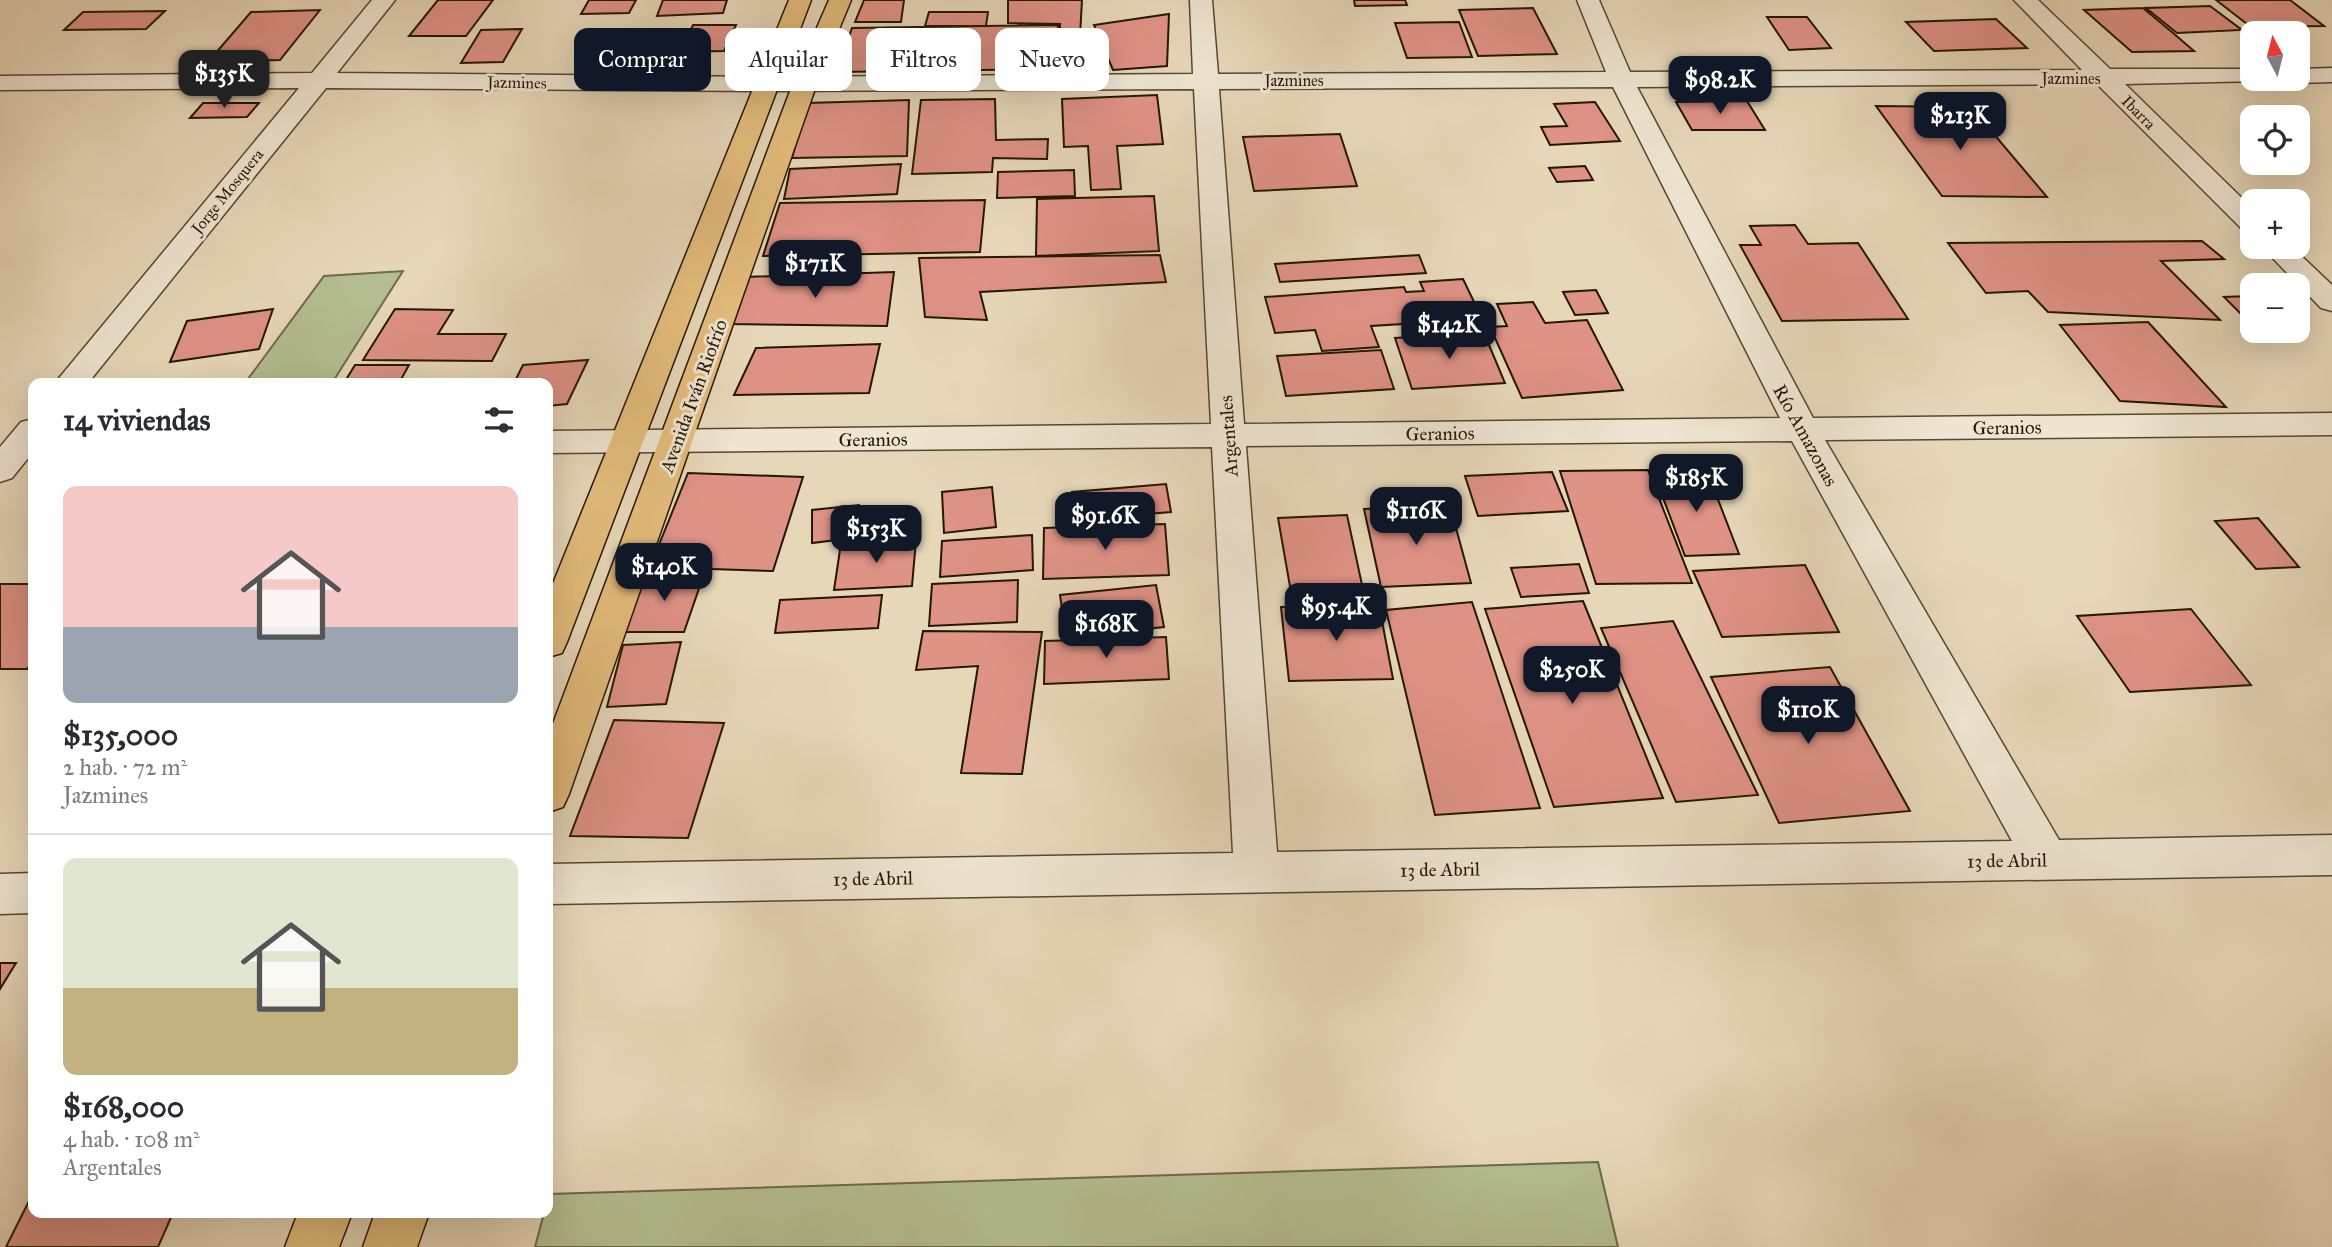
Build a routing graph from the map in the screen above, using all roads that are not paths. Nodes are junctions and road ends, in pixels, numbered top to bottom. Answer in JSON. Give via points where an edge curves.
{"nodes":[{"id":1,"x":384,"y":0,"type":"edge"},
{"id":2,"x":800,"y":0,"type":"edge"},
{"id":3,"x":840,"y":0,"type":"edge"},
{"id":4,"x":1201,"y":0,"type":"edge"},
{"id":5,"x":1588,"y":0,"type":"edge"},
{"id":6,"x":2025,"y":0,"type":"edge"},
{"id":7,"x":789,"y":28,"type":"edge"},
{"id":8,"x":829,"y":28,"type":"edge"},
{"id":9,"x":2332,"y":75,"type":"edge"},
{"id":10,"x":2240,"y":76,"type":"edge"},
{"id":11,"x":2310,"y":76,"type":"edge"},
{"id":12,"x":2104,"y":77,"type":"junction"},
{"id":13,"x":317,"y":80,"type":"junction"},
{"id":14,"x":1206,"y":80,"type":"junction"},
{"id":15,"x":1622,"y":81,"type":"junction"},
{"id":16,"x":0,"y":83,"type":"edge"},
{"id":17,"x":852,"y":83,"type":"edge"},
{"id":18,"x":725,"y":84,"type":"edge"},
{"id":19,"x":764,"y":91,"type":"edge"},
{"id":20,"x":803,"y":91,"type":"edge"},
{"id":21,"x":2240,"y":211,"type":"edge"},
{"id":22,"x":2288,"y":259,"type":"edge"},
{"id":23,"x":2332,"y":302,"type":"edge"},
{"id":24,"x":75,"y":378,"type":"edge"},
{"id":25,"x":2332,"y":424,"type":"edge"},
{"id":26,"x":1802,"y":429,"type":"junction"},
{"id":27,"x":1228,"y":436,"type":"junction"},
{"id":28,"x":629,"y":441,"type":"junction"},
{"id":29,"x":677,"y":441,"type":"junction"},
{"id":30,"x":553,"y":442,"type":"edge"},
{"id":31,"x":553,"y":630,"type":"edge"},
{"id":32,"x":553,"y":780,"type":"edge"},
{"id":33,"x":2332,"y":855,"type":"edge"},
{"id":34,"x":2046,"y":859,"type":"junction"},
{"id":35,"x":1256,"y":872,"type":"junction"},
{"id":36,"x":553,"y":884,"type":"edge"},
{"id":37,"x":28,"y":893,"type":"edge"},
{"id":38,"x":0,"y":894,"type":"edge"},
{"id":39,"x":323,"y":1218,"type":"edge"},
{"id":40,"x":400,"y":1218,"type":"edge"},
{"id":41,"x":312,"y":1247,"type":"edge"},
{"id":42,"x":390,"y":1247,"type":"edge"}],
"edges":[{"from":1,"to":13,"type":"street","name":"Jorge Mosquera"},
{"from":2,"to":7,"type":"main road"},
{"from":3,"to":8,"type":"main road","name":"Avenida Iván Riofrío"},
{"from":4,"to":14,"type":"street","name":"Argentales"},
{"from":5,"to":15,"type":"street","name":"Río Amazonas"},
{"from":6,"to":12,"type":"street","name":"Ibarra"},
{"from":9,"to":11,"type":"street"},
{"from":10,"to":12,"type":"street","name":"Jazmines"},
{"from":12,"to":15,"type":"street","name":"Jazmines"},
{"from":12,"to":21,"type":"street","name":"Ibarra"},
{"from":13,"to":16,"type":"street","name":"Jazmines"},
{"from":13,"to":18,"type":"street","name":"Jazmines"},
{"from":13,"to":24,"type":"street","name":"Jorge Mosquera"},
{"from":14,"to":15,"type":"street","name":"Jazmines"},
{"from":14,"to":17,"type":"street","name":"Jazmines"},
{"from":14,"to":27,"type":"street","name":"Argentales"},
{"from":15,"to":26,"type":"street","name":"Río Amazonas"},
{"from":19,"to":28,"type":"main road"},
{"from":20,"to":29,"type":"main road","name":"Avenida Iván Riofrío"},
{"from":22,"to":23,"type":"street"},
{"from":25,"to":26,"type":"street","name":"Geranios"},
{"from":26,"to":27,"type":"street","name":"Geranios"},
{"from":26,"to":34,"type":"street","name":"Río Amazonas"},
{"from":27,"to":29,"type":"street","name":"Geranios"},
{"from":27,"to":35,"type":"street","name":"Argentales"},
{"from":28,"to":29,"type":"street","name":"Geranios"},
{"from":28,"to":30,"type":"street","name":"Geranios"},
{"from":28,"to":31,"type":"main road"},
{"from":29,"to":32,"type":"main road","name":"Avenida Iván Riofrío"},
{"from":33,"to":34,"type":"street","name":"13 de Abril"},
{"from":34,"to":35,"type":"street","name":"13 de Abril"},
{"from":35,"to":36,"type":"street","name":"13 de Abril"},
{"from":37,"to":38,"type":"street"},
{"from":39,"to":41,"type":"main road"},
{"from":40,"to":42,"type":"main road"}]}
